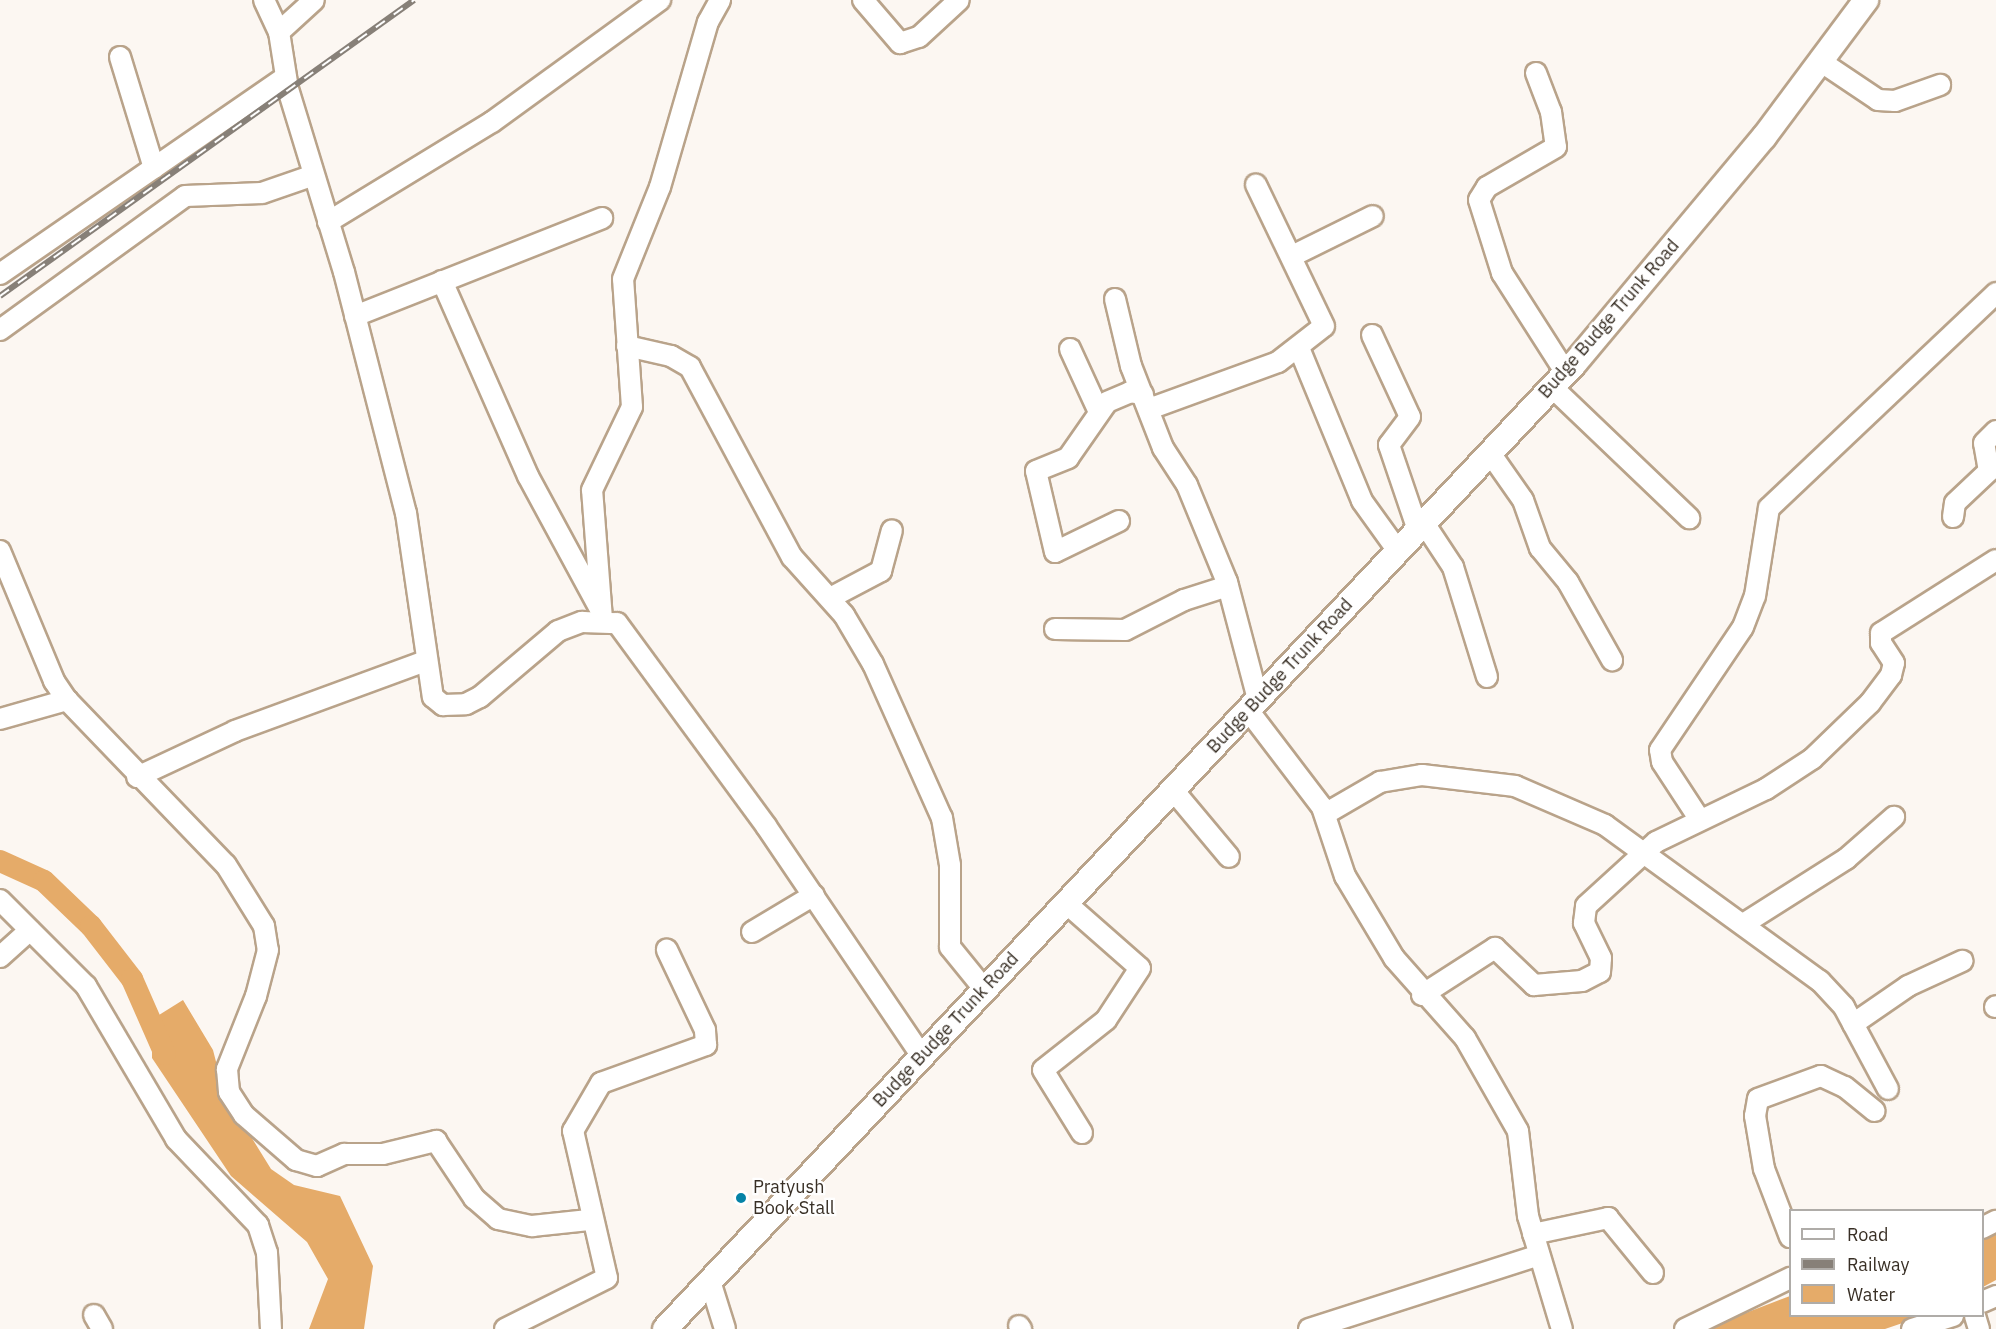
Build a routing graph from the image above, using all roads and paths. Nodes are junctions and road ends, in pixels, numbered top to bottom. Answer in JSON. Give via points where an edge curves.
{"nodes":[{"id":1,"x":264,"y":0,"type":"edge"},
{"id":2,"x":314,"y":0,"type":"edge"},
{"id":3,"x":660,"y":0,"type":"edge"},
{"id":4,"x":720,"y":0,"type":"edge"},
{"id":5,"x":863,"y":0,"type":"edge"},
{"id":6,"x":959,"y":0,"type":"edge"},
{"id":7,"x":1866,"y":0,"type":"edge"},
{"id":8,"x":279,"y":32,"type":"junction"},
{"id":9,"x":120,"y":57,"type":"dead end"},
{"id":10,"x":1820,"y":62,"type":"junction"},
{"id":11,"x":1536,"y":73,"type":"dead end"},
{"id":12,"x":286,"y":77,"type":"junction"},
{"id":13,"x":1940,"y":85,"type":"dead end"},
{"id":14,"x":154,"y":168,"type":"junction"},
{"id":15,"x":311,"y":176,"type":"junction"},
{"id":16,"x":1256,"y":185,"type":"dead end"},
{"id":17,"x":1373,"y":216,"type":"dead end"},
{"id":18,"x":602,"y":218,"type":"dead end"},
{"id":19,"x":328,"y":222,"type":"junction"},
{"id":20,"x":1292,"y":256,"type":"junction"},
{"id":21,"x":0,"y":274,"type":"edge"},
{"id":22,"x":442,"y":281,"type":"junction"},
{"id":23,"x":1996,"y":293,"type":"edge"},
{"id":24,"x":1115,"y":299,"type":"dead end"},
{"id":25,"x":354,"y":316,"type":"junction"},
{"id":26,"x":0,"y":330,"type":"edge"},
{"id":27,"x":1372,"y":335,"type":"dead end"},
{"id":28,"x":627,"y":346,"type":"junction"},
{"id":29,"x":1299,"y":348,"type":"junction"},
{"id":30,"x":1070,"y":349,"type":"dead end"},
{"id":31,"x":1559,"y":380,"type":"junction"},
{"id":32,"x":1146,"y":401,"type":"junction"},
{"id":33,"x":1098,"y":410,"type":"junction"},
{"id":34,"x":1996,"y":431,"type":"edge"},
{"id":35,"x":1490,"y":453,"type":"junction"},
{"id":36,"x":1953,"y":517,"type":"dead end"},
{"id":37,"x":1689,"y":518,"type":"dead end"},
{"id":38,"x":1119,"y":521,"type":"dead end"},
{"id":39,"x":1421,"y":526,"type":"junction"},
{"id":40,"x":892,"y":530,"type":"dead end"},
{"id":41,"x":0,"y":551,"type":"edge"},
{"id":42,"x":1398,"y":551,"type":"junction"},
{"id":43,"x":1996,"y":560,"type":"edge"},
{"id":44,"x":1228,"y":586,"type":"junction"},
{"id":45,"x":830,"y":598,"type":"junction"},
{"id":46,"x":602,"y":616,"type":"junction"},
{"id":47,"x":1055,"y":629,"type":"dead end"},
{"id":48,"x":1612,"y":660,"type":"dead end"},
{"id":49,"x":425,"y":661,"type":"junction"},
{"id":50,"x":1487,"y":677,"type":"dead end"},
{"id":51,"x":67,"y":700,"type":"junction"},
{"id":52,"x":1253,"y":705,"type":"junction"},
{"id":53,"x":0,"y":720,"type":"edge"},
{"id":54,"x":137,"y":777,"type":"junction"},
{"id":55,"x":1173,"y":789,"type":"junction"},
{"id":56,"x":1325,"y":814,"type":"junction"},
{"id":57,"x":1894,"y":817,"type":"dead end"},
{"id":58,"x":1700,"y":820,"type":"junction"},
{"id":59,"x":1646,"y":850,"type":"junction"},
{"id":60,"x":1230,"y":857,"type":"dead end"},
{"id":61,"x":814,"y":895,"type":"junction"},
{"id":62,"x":0,"y":900,"type":"edge"},
{"id":63,"x":1066,"y":903,"type":"junction"},
{"id":64,"x":1745,"y":923,"type":"junction"},
{"id":65,"x":30,"y":930,"type":"junction"},
{"id":66,"x":752,"y":932,"type":"dead end"},
{"id":67,"x":668,"y":950,"type":"dead end"},
{"id":68,"x":0,"y":957,"type":"edge"},
{"id":69,"x":1962,"y":961,"type":"dead end"},
{"id":70,"x":985,"y":990,"type":"junction"},
{"id":71,"x":1422,"y":995,"type":"junction"},
{"id":72,"x":1853,"y":1024,"type":"junction"},
{"id":73,"x":922,"y":1056,"type":"junction"},
{"id":74,"x":1888,"y":1089,"type":"dead end"},
{"id":75,"x":1875,"y":1111,"type":"dead end"},
{"id":76,"x":1082,"y":1133,"type":"dead end"},
{"id":77,"x":590,"y":1220,"type":"junction"},
{"id":78,"x":1789,"y":1232,"type":"edge"},
{"id":79,"x":1533,"y":1234,"type":"junction"},
{"id":80,"x":1539,"y":1255,"type":"junction"},
{"id":81,"x":1653,"y":1273,"type":"dead end"},
{"id":82,"x":1789,"y":1279,"type":"edge"},
{"id":83,"x":710,"y":1281,"type":"junction"},
{"id":84,"x":1950,"y":1317,"type":"edge"},
{"id":85,"x":271,"y":1329,"type":"edge"},
{"id":86,"x":507,"y":1329,"type":"edge"},
{"id":87,"x":665,"y":1329,"type":"edge"},
{"id":88,"x":725,"y":1329,"type":"edge"},
{"id":89,"x":1309,"y":1329,"type":"edge"},
{"id":90,"x":1562,"y":1329,"type":"edge"},
{"id":91,"x":1685,"y":1329,"type":"edge"},
{"id":92,"x":1912,"y":1329,"type":"edge"}],
"edges":[{"from":1,"to":8,"type":"street"},
{"from":2,"to":8,"type":"street"},
{"from":3,"to":19,"type":"street","via":[[492,122]]},
{"from":4,"to":28,"type":"street","via":[[708,22],[660,187],[623,279]]},
{"from":5,"to":6,"type":"street","via":[[900,43],[920,37]]},
{"from":7,"to":10,"type":"main road","name":"Budge Budge Trunk Road"},
{"from":8,"to":12,"type":"street"},
{"from":9,"to":14,"type":"street"},
{"from":10,"to":13,"type":"street","via":[[1878,100],[1895,101]]},
{"from":10,"to":31,"type":"main road","name":"Budge Budge Trunk Road","via":[[1764,137]]},
{"from":11,"to":31,"type":"street","via":[[1551,112],[1556,147],[1487,187],[1479,200],[1502,273]]},
{"from":12,"to":14,"type":"street"},
{"from":12,"to":15,"type":"street"},
{"from":14,"to":21,"type":"street"},
{"from":15,"to":19,"type":"street"},
{"from":15,"to":26,"type":"street","via":[[262,193],[185,196]]},
{"from":16,"to":20,"type":"street"},
{"from":17,"to":20,"type":"street"},
{"from":18,"to":22,"type":"street"},
{"from":19,"to":25,"type":"street"},
{"from":20,"to":29,"type":"street","via":[[1325,321]]},
{"from":22,"to":25,"type":"street"},
{"from":22,"to":46,"type":"street","via":[[528,476]]},
{"from":23,"to":58,"type":"street","via":[[1769,508],[1755,596],[1743,627],[1660,750],[1662,762]]},
{"from":24,"to":32,"type":"street"},
{"from":25,"to":49,"type":"street","via":[[406,513]]},
{"from":27,"to":39,"type":"street","via":[[1410,417],[1389,445]]},
{"from":28,"to":45,"type":"street","via":[[671,356],[690,367],[792,557]]},
{"from":28,"to":46,"type":"street","via":[[632,407],[592,490]]},
{"from":29,"to":32,"type":"street","via":[[1278,362]]},
{"from":29,"to":42,"type":"street","via":[[1362,501]]},
{"from":30,"to":33,"type":"street"},
{"from":31,"to":35,"type":"main road","name":"Budge Budge Trunk Road"},
{"from":31,"to":37,"type":"street"},
{"from":32,"to":33,"type":"street","via":[[1118,396]]},
{"from":32,"to":44,"type":"street"},
{"from":33,"to":38,"type":"street","via":[[1068,458],[1040,465],[1036,476],[1058,553]]},
{"from":34,"to":36,"type":"street","via":[[1984,443],[1989,471],[1955,503]]},
{"from":35,"to":39,"type":"main road","name":"Budge Budge Trunk Road"},
{"from":35,"to":48,"type":"street","via":[[1523,500],[1540,548],[1568,582]]},
{"from":39,"to":42,"type":"main road","name":"Budge Budge Trunk Road"},
{"from":39,"to":50,"type":"street","via":[[1452,567]]},
{"from":40,"to":45,"type":"street","via":[[881,572]]},
{"from":41,"to":51,"type":"street","via":[[54,681]]},
{"from":42,"to":52,"type":"main road","name":"Budge Budge Trunk Road"},
{"from":43,"to":58,"type":"street","via":[[1881,633],[1894,663],[1891,675],[1870,703],[1812,759],[1766,789]]},
{"from":44,"to":47,"type":"street","via":[[1184,600],[1125,630]]},
{"from":44,"to":52,"type":"street"},
{"from":45,"to":70,"type":"street","via":[[873,664],[942,818],[950,865],[950,947]]},
{"from":46,"to":49,"type":"street","via":[[548,637],[495,685],[466,704],[437,701]]},
{"from":46,"to":61,"type":"street","via":[[623,630]]},
{"from":49,"to":54,"type":"street","via":[[246,726]]},
{"from":51,"to":53,"type":"street"},
{"from":51,"to":54,"type":"street"},
{"from":52,"to":55,"type":"main road","name":"Budge Budge Trunk Road"},
{"from":52,"to":56,"type":"street"},
{"from":54,"to":77,"type":"street","via":[[226,865],[268,939],[256,996],[227,1069],[229,1092],[244,1115],[272,1142],[307,1164],[436,1141],[474,1198],[498,1219],[532,1226]]},
{"from":55,"to":60,"type":"street"},
{"from":55,"to":63,"type":"main road","name":"Budge Budge Trunk Road"},
{"from":56,"to":59,"type":"street","via":[[1392,779],[1470,777],[1515,786],[1605,825]]},
{"from":56,"to":71,"type":"street","via":[[1346,876]]},
{"from":57,"to":64,"type":"street","via":[[1846,859]]},
{"from":58,"to":59,"type":"street"},
{"from":59,"to":64,"type":"street"},
{"from":59,"to":71,"type":"street","via":[[1583,913],[1601,958],[1600,972],[1582,981],[1534,985],[1495,948]]},
{"from":61,"to":66,"type":"street"},
{"from":61,"to":73,"type":"street"},
{"from":62,"to":65,"type":"street"},
{"from":63,"to":70,"type":"main road","name":"Budge Budge Trunk Road"},
{"from":63,"to":76,"type":"street","via":[[1140,968],[1106,1020],[1043,1070]]},
{"from":64,"to":72,"type":"street","via":[[1820,981]]},
{"from":65,"to":68,"type":"street"},
{"from":65,"to":85,"type":"street","via":[[86,986],[176,1139],[258,1225],[267,1253]]},
{"from":67,"to":77,"type":"street","via":[[708,1039],[701,1049],[601,1083],[588,1097],[573,1131]]},
{"from":69,"to":72,"type":"street","via":[[1908,986]]},
{"from":70,"to":73,"type":"main road","name":"Budge Budge Trunk Road"},
{"from":71,"to":79,"type":"street","via":[[1466,1038],[1518,1131]]},
{"from":72,"to":74,"type":"street"},
{"from":73,"to":83,"type":"main road","name":"Budge Budge Trunk Road"},
{"from":75,"to":78,"type":"street","via":[[1845,1087],[1821,1076],[1758,1099],[1755,1116],[1764,1169]]},
{"from":77,"to":86,"type":"street","via":[[607,1278]]},
{"from":79,"to":80,"type":"street"},
{"from":79,"to":81,"type":"street","via":[[1608,1218]]},
{"from":80,"to":89,"type":"street"},
{"from":80,"to":90,"type":"street"},
{"from":82,"to":91,"type":"street"},
{"from":83,"to":87,"type":"main road","name":"Budge Budge Trunk Road"},
{"from":83,"to":88,"type":"street"},
{"from":84,"to":92,"type":"street"}]}
